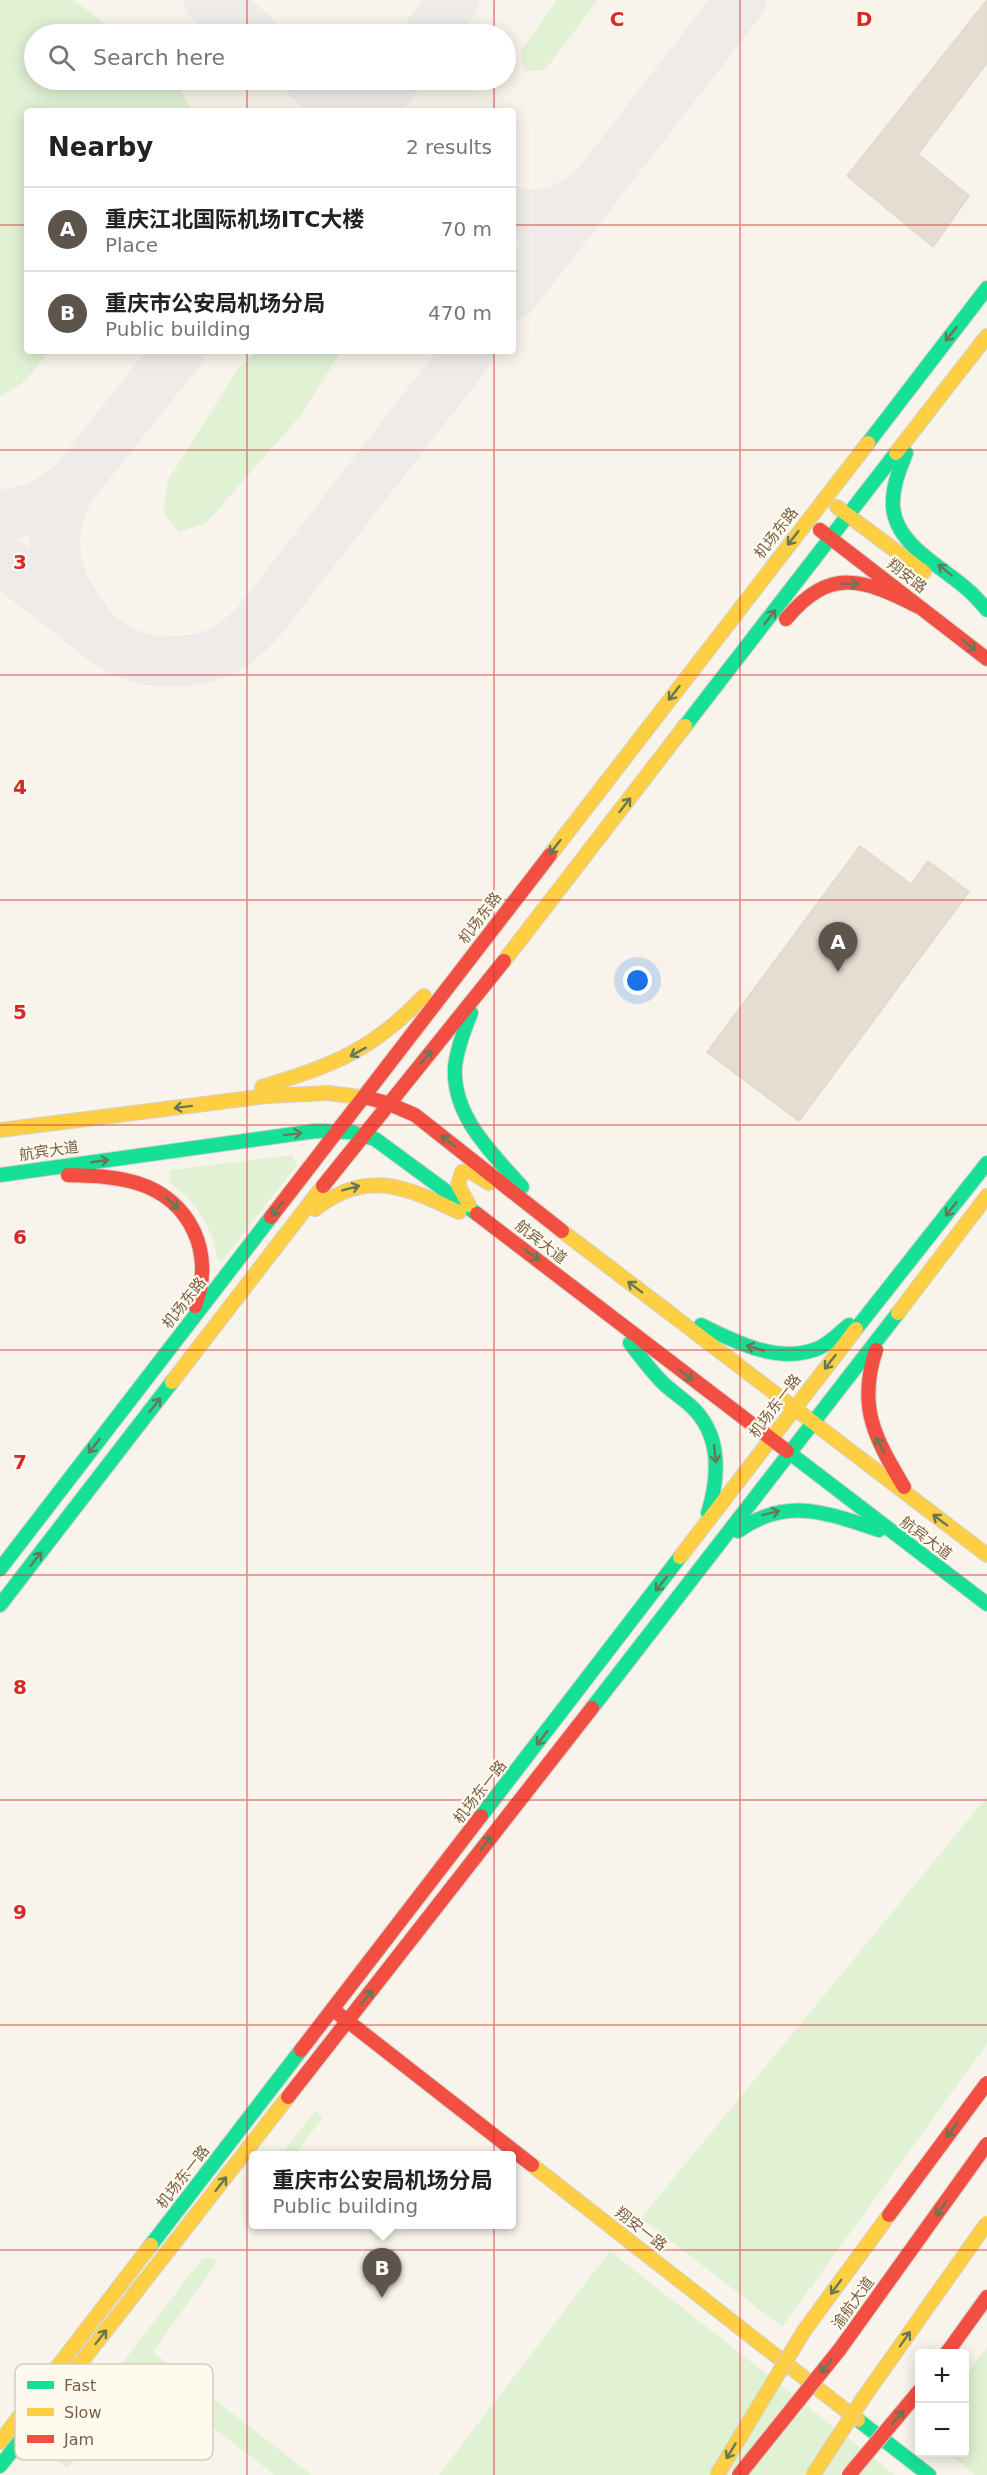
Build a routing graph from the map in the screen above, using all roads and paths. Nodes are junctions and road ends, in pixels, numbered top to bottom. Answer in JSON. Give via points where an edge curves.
{"nodes":[{"id":1,"x":987,"y":288,"type":"edge"},
{"id":2,"x":987,"y":336,"type":"edge"},
{"id":3,"x":924,"y":417,"type":"junction"},
{"id":4,"x":824,"y":497,"type":"junction"},
{"id":5,"x":848,"y":515,"type":"junction"},
{"id":6,"x":807,"y":519,"type":"junction"},
{"id":7,"x":831,"y":538,"type":"junction"},
{"id":8,"x":919,"y":607,"type":"junction"},
{"id":9,"x":987,"y":610,"type":"edge"},
{"id":10,"x":987,"y":620,"type":"edge"},
{"id":11,"x":987,"y":659,"type":"edge"},
{"id":12,"x":723,"y":678,"type":"junction"},
{"id":13,"x":480,"y":945,"type":"junction"},
{"id":14,"x":481,"y":991,"type":"junction"},
{"id":15,"x":365,"y":1096,"type":"junction"},
{"id":16,"x":389,"y":1102,"type":"junction"},
{"id":17,"x":210,"y":1104,"type":"junction"},
{"id":18,"x":0,"y":1130,"type":"edge"},
{"id":19,"x":338,"y":1130,"type":"junction"},
{"id":20,"x":363,"y":1134,"type":"junction"},
{"id":21,"x":987,"y":1163,"type":"edge"},
{"id":22,"x":15,"y":1173,"type":"junction"},
{"id":23,"x":0,"y":1175,"type":"edge"},
{"id":24,"x":987,"y":1196,"type":"edge"},
{"id":25,"x":473,"y":1210,"type":"junction"},
{"id":26,"x":556,"y":1226,"type":"junction"},
{"id":27,"x":287,"y":1233,"type":"junction"},
{"id":28,"x":503,"y":1233,"type":"junction"},
{"id":29,"x":880,"y":1299,"type":"junction"},
{"id":30,"x":657,"y":1303,"type":"junction"},
{"id":31,"x":604,"y":1312,"type":"junction"},
{"id":32,"x":883,"y":1332,"type":"junction"},
{"id":33,"x":182,"y":1333,"type":"junction"},
{"id":34,"x":794,"y":1408,"type":"junction"},
{"id":35,"x":814,"y":1423,"type":"junction"},
{"id":36,"x":770,"y":1439,"type":"junction"},
{"id":37,"x":789,"y":1454,"type":"junction"},
{"id":38,"x":909,"y":1496,"type":"junction"},
{"id":39,"x":895,"y":1535,"type":"junction"},
{"id":40,"x":684,"y":1554,"type":"junction"},
{"id":41,"x":987,"y":1555,"type":"edge"},
{"id":42,"x":708,"y":1558,"type":"junction"},
{"id":43,"x":0,"y":1569,"type":"edge"},
{"id":44,"x":987,"y":1604,"type":"edge"},
{"id":45,"x":0,"y":1605,"type":"edge"},
{"id":46,"x":333,"y":2009,"type":"junction"},
{"id":47,"x":348,"y":2021,"type":"junction"},
{"id":48,"x":987,"y":2083,"type":"edge"},
{"id":49,"x":987,"y":2144,"type":"edge"},
{"id":50,"x":514,"y":2151,"type":"edge"},
{"id":51,"x":516,"y":2152,"type":"edge"},
{"id":52,"x":987,"y":2223,"type":"edge"},
{"id":53,"x":987,"y":2297,"type":"edge"},
{"id":54,"x":950,"y":2349,"type":"edge"},
{"id":55,"x":60,"y":2364,"type":"edge"},
{"id":56,"x":80,"y":2364,"type":"edge"},
{"id":57,"x":915,"y":2396,"type":"edge"},
{"id":58,"x":15,"y":2422,"type":"edge"},
{"id":59,"x":0,"y":2442,"type":"edge"},
{"id":60,"x":15,"y":2447,"type":"edge"},
{"id":61,"x":0,"y":2466,"type":"edge"},
{"id":62,"x":717,"y":2475,"type":"edge"},
{"id":63,"x":739,"y":2475,"type":"edge"},
{"id":64,"x":813,"y":2475,"type":"edge"},
{"id":65,"x":849,"y":2475,"type":"edge"},
{"id":66,"x":929,"y":2475,"type":"edge"}],
"edges":[{"from":1,"to":4,"type":"main road","name":"机场东路","one_way":true},
{"from":2,"to":3,"type":"main road"},
{"from":3,"to":5,"type":"main road"},
{"from":9,"to":3,"type":"main road","one_way":true,"via":[[977,596],[910,542],[896,522],[892,508],[896,478]]},
{"from":4,"to":5,"type":"main road","name":"翔安路"},
{"from":4,"to":6,"type":"main road","name":"机场东路"},
{"from":5,"to":7,"type":"main road"},
{"from":5,"to":10,"type":"main road","name":"翔安路"},
{"from":6,"to":7,"type":"main road","name":"翔安路"},
{"from":6,"to":13,"type":"main road","name":"机场东路","one_way":true},
{"from":7,"to":8,"type":"main road","name":"翔安路"},
{"from":12,"to":7,"type":"main road","one_way":true},
{"from":8,"to":11,"type":"main road","name":"翔安路","one_way":true},
{"from":12,"to":8,"type":"main road","one_way":true,"via":[[769,639],[804,598],[817,589],[848,582],[869,585]]},
{"from":14,"to":12,"type":"main road","one_way":true},
{"from":13,"to":15,"type":"main road","name":"机场东路"},
{"from":13,"to":17,"type":"main road","one_way":true,"via":[[432,986],[403,1020],[354,1055]]},
{"from":16,"to":14,"type":"main road","one_way":true},
{"from":14,"to":26,"type":"main road","via":[[458,1050],[455,1077],[460,1103],[472,1129]]},
{"from":15,"to":16,"type":"main road","name":"航宾大道"},
{"from":15,"to":17,"type":"main road","name":"航宾大道","via":[[290,1094]]},
{"from":15,"to":19,"type":"main road","name":"机场东路"},
{"from":16,"to":20,"type":"main road"},
{"from":26,"to":16,"type":"main road","name":"航宾大道","one_way":true,"via":[[415,1115]]},
{"from":17,"to":18,"type":"main road","name":"航宾大道","one_way":true},
{"from":19,"to":20,"type":"main road","name":"航宾大道"},
{"from":22,"to":19,"type":"main road","name":"航宾大道","one_way":true},
{"from":19,"to":33,"type":"main road","name":"机场东路","one_way":true},
{"from":20,"to":25,"type":"main road","name":"航宾大道","via":[[388,1146]]},
{"from":20,"to":27,"type":"main road"},
{"from":21,"to":29,"type":"main road","name":"机场东一路","one_way":true},
{"from":22,"to":23,"type":"main road","name":"航宾大道"},
{"from":22,"to":33,"type":"main road","one_way":true,"via":[[126,1180],[146,1186],[175,1204],[196,1233],[204,1267],[199,1300]]},
{"from":24,"to":32,"type":"main road"},
{"from":25,"to":26,"type":"main road","via":[[456,1184],[466,1171]]},
{"from":25,"to":28,"type":"main road","name":"航宾大道"},
{"from":30,"to":26,"type":"main road","name":"航宾大道","one_way":true},
{"from":27,"to":28,"type":"main road","one_way":true,"via":[[338,1192],[379,1184],[415,1192]]},
{"from":45,"to":27,"type":"main road","one_way":true},
{"from":28,"to":31,"type":"main road","name":"航宾大道","one_way":true},
{"from":29,"to":30,"type":"main road","one_way":true,"via":[[829,1341],[804,1352],[781,1354],[738,1343]]},
{"from":29,"to":34,"type":"main road","name":"机场东一路","one_way":true},
{"from":30,"to":34,"type":"main road","name":"航宾大道"},
{"from":31,"to":36,"type":"main road","name":"航宾大道","one_way":true},
{"from":31,"to":40,"type":"main road","one_way":true,"via":[[662,1382],[700,1416],[712,1437],[716,1453],[714,1496]]},
{"from":32,"to":35,"type":"main road"},
{"from":38,"to":32,"type":"main road","one_way":true,"via":[[875,1437],[867,1400],[867,1380]]},
{"from":33,"to":43,"type":"main road","name":"机场东路","one_way":true},
{"from":34,"to":35,"type":"main road","name":"航宾大道"},
{"from":34,"to":36,"type":"main road","name":"机场东一路"},
{"from":35,"to":37,"type":"main road"},
{"from":35,"to":38,"type":"main road","name":"航宾大道"},
{"from":36,"to":37,"type":"main road","name":"航宾大道"},
{"from":36,"to":40,"type":"main road","name":"机场东一路"},
{"from":37,"to":39,"type":"main road","name":"航宾大道"},
{"from":37,"to":42,"type":"main road"},
{"from":41,"to":38,"type":"main road","name":"航宾大道","one_way":true},
{"from":42,"to":39,"type":"main road","one_way":true,"via":[[746,1523],[788,1509],[826,1512]]},
{"from":39,"to":44,"type":"main road","name":"航宾大道"},
{"from":40,"to":46,"type":"main road","name":"机场东一路","one_way":true},
{"from":47,"to":42,"type":"main road","one_way":true},
{"from":46,"to":47,"type":"main road","name":"翔安一路"},
{"from":46,"to":55,"type":"main road","name":"机场东一路"},
{"from":47,"to":50,"type":"main road","name":"翔安一路"},
{"from":56,"to":47,"type":"main road","one_way":true},
{"from":48,"to":62,"type":"main road","one_way":true,"bridge":true,"via":[[804,2331]]},
{"from":49,"to":63,"type":"main road","name":"渝航大道","one_way":true,"bridge":true,"via":[[840,2349]]},
{"from":51,"to":66,"type":"main road","name":"翔安一路"},
{"from":64,"to":52,"type":"main road","one_way":true,"bridge":true},
{"from":53,"to":54,"type":"main road"},
{"from":65,"to":57,"type":"main road","one_way":true,"bridge":true},
{"from":58,"to":59,"type":"main road","name":"机场东一路"},
{"from":60,"to":61,"type":"main road"}]}
